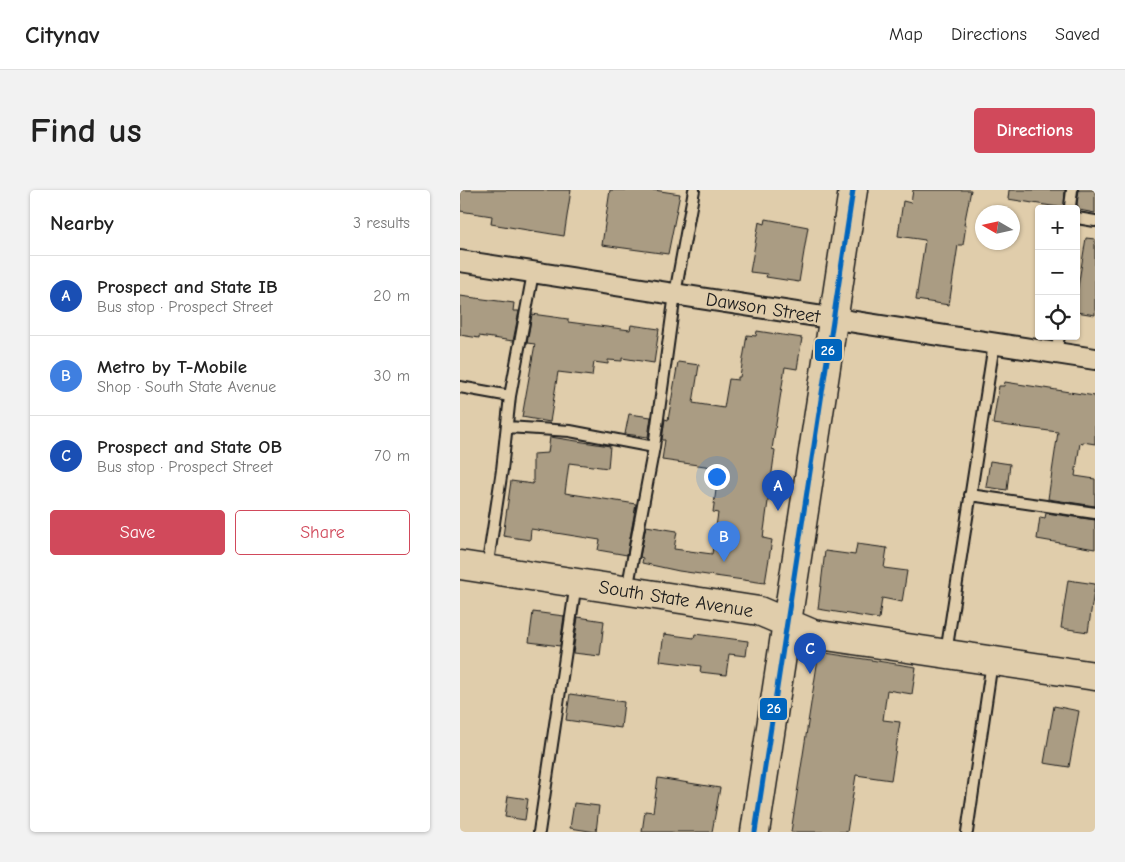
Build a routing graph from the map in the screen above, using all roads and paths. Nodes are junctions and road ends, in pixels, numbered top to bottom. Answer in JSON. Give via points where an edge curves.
{"nodes":[{"id":1,"x":694,"y":190,"type":"edge"},
{"id":2,"x":853,"y":190,"type":"edge"},
{"id":3,"x":1072,"y":190,"type":"edge"},
{"id":4,"x":1070,"y":205,"type":"edge"},
{"id":5,"x":1080,"y":220,"type":"edge"},
{"id":6,"x":1095,"y":221,"type":"edge"},
{"id":7,"x":460,"y":261,"type":"edge"},
{"id":8,"x":533,"y":272,"type":"junction"},
{"id":9,"x":675,"y":294,"type":"junction"},
{"id":10,"x":832,"y":318,"type":"junction"},
{"id":11,"x":994,"y":344,"type":"junction"},
{"id":12,"x":1058,"y":345,"type":"edge"},
{"id":13,"x":1095,"y":359,"type":"edge"},
{"id":14,"x":460,"y":387,"type":"edge"},
{"id":15,"x":510,"y":396,"type":"junction"},
{"id":16,"x":507,"y":427,"type":"junction"},
{"id":17,"x":654,"y":447,"type":"junction"},
{"id":18,"x":970,"y":495,"type":"junction"},
{"id":19,"x":1095,"y":513,"type":"edge"},
{"id":20,"x":460,"y":565,"type":"edge"},
{"id":21,"x":487,"y":570,"type":"junction"},
{"id":22,"x":576,"y":583,"type":"junction"},
{"id":23,"x":627,"y":591,"type":"junction"},
{"id":24,"x":787,"y":623,"type":"junction"},
{"id":25,"x":946,"y":654,"type":"junction"},
{"id":26,"x":993,"y":661,"type":"junction"},
{"id":27,"x":1095,"y":676,"type":"edge"},
{"id":28,"x":539,"y":832,"type":"edge"},
{"id":29,"x":756,"y":832,"type":"edge"},
{"id":30,"x":967,"y":832,"type":"edge"}],
"edges":[{"from":1,"to":9,"type":"lane"},
{"from":2,"to":10,"type":"street"},
{"from":3,"to":4,"type":"lane"},
{"from":5,"to":6,"type":"lane"},
{"from":7,"to":8,"type":"street","name":"Dawson Street"},
{"from":8,"to":9,"type":"street","name":"Dawson Street"},
{"from":8,"to":15,"type":"lane"},
{"from":9,"to":10,"type":"street","name":"Dawson Street"},
{"from":9,"to":17,"type":"lane"},
{"from":10,"to":11,"type":"street","name":"Dawson Street"},
{"from":10,"to":24,"type":"street"},
{"from":11,"to":12,"type":"street","name":"Dawson Street"},
{"from":11,"to":18,"type":"lane"},
{"from":12,"to":13,"type":"street","name":"Dawson Street"},
{"from":14,"to":15,"type":"lane"},
{"from":15,"to":16,"type":"lane"},
{"from":16,"to":17,"type":"lane","via":[[570,431]]},
{"from":16,"to":21,"type":"lane"},
{"from":17,"to":23,"type":"lane"},
{"from":18,"to":19,"type":"lane"},
{"from":18,"to":25,"type":"lane"},
{"from":20,"to":21,"type":"street","name":"South State Avenue"},
{"from":21,"to":22,"type":"street","name":"South State Avenue"},
{"from":22,"to":23,"type":"street","name":"South State Avenue"},
{"from":22,"to":28,"type":"lane"},
{"from":23,"to":24,"type":"street","name":"South State Avenue","via":[[759,611]]},
{"from":24,"to":25,"type":"street","name":"South State Avenue","via":[[813,634]]},
{"from":24,"to":29,"type":"street"},
{"from":25,"to":26,"type":"street","name":"South State Avenue"},
{"from":26,"to":27,"type":"street","name":"South State Avenue"},
{"from":26,"to":30,"type":"lane"}]}
